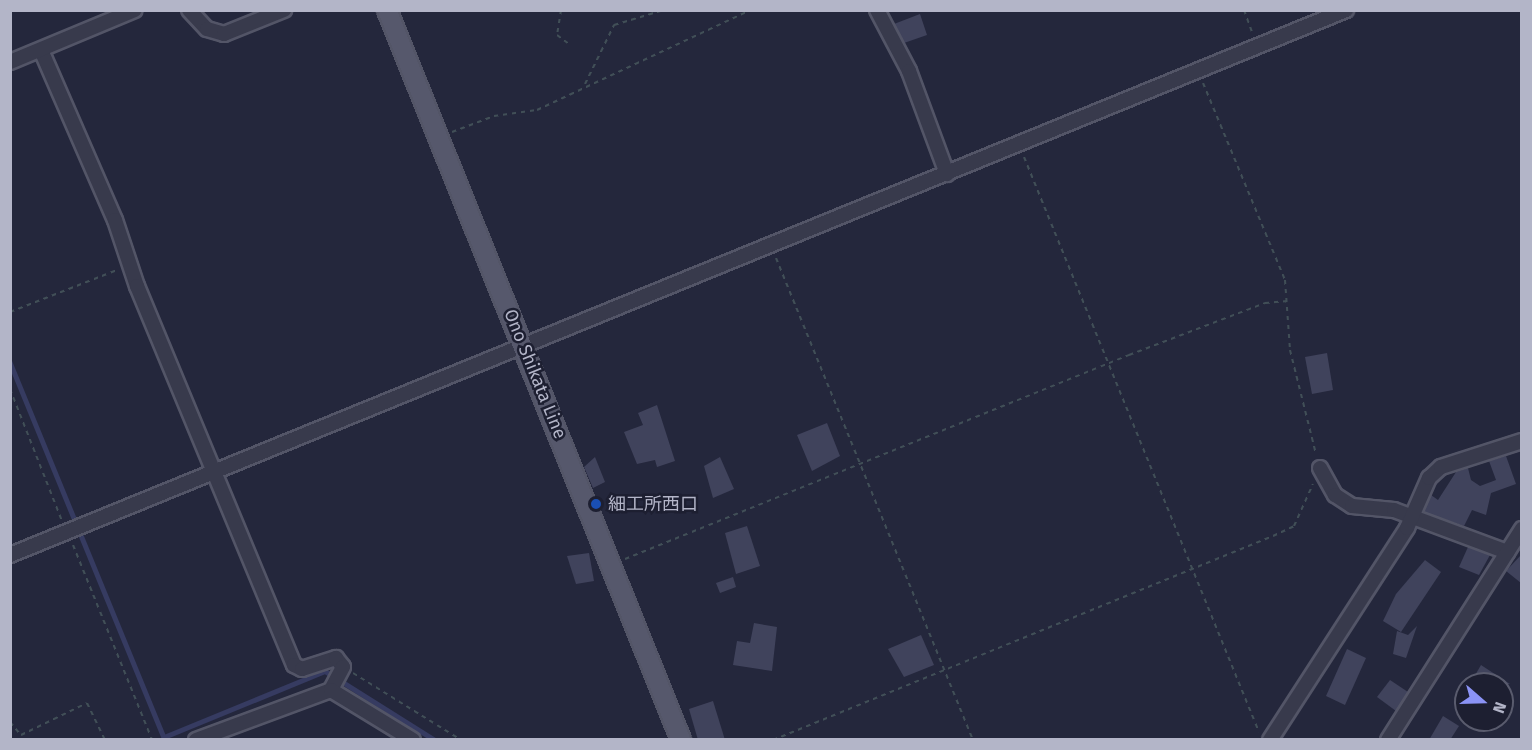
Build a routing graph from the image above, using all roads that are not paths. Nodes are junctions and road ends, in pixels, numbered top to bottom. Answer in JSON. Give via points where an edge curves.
{"nodes":[{"id":1,"x":135,"y":10,"type":"edge"},
{"id":2,"x":189,"y":10,"type":"edge"},
{"id":3,"x":284,"y":10,"type":"edge"},
{"id":4,"x":387,"y":10,"type":"edge"},
{"id":5,"x":877,"y":10,"type":"edge"},
{"id":6,"x":1346,"y":10,"type":"edge"},
{"id":7,"x":41,"y":50,"type":"junction"},
{"id":8,"x":10,"y":62,"type":"edge"},
{"id":9,"x":947,"y":174,"type":"junction"},
{"id":10,"x":523,"y":342,"type":"junction"},
{"id":11,"x":1521,"y":441,"type":"edge"},
{"id":12,"x":1320,"y":468,"type":"road end"},
{"id":13,"x":213,"y":470,"type":"junction"},
{"id":14,"x":1413,"y":516,"type":"junction"},
{"id":15,"x":1521,"y":529,"type":"edge"},
{"id":16,"x":1513,"y":549,"type":"edge"},
{"id":17,"x":10,"y":555,"type":"edge"},
{"id":18,"x":331,"y":690,"type":"junction"},
{"id":19,"x":196,"y":740,"type":"edge"},
{"id":20,"x":412,"y":740,"type":"edge"},
{"id":21,"x":681,"y":740,"type":"edge"},
{"id":22,"x":1270,"y":740,"type":"edge"},
{"id":23,"x":1388,"y":740,"type":"edge"}],
"edges":[{"from":1,"to":7,"type":"street"},
{"from":2,"to":3,"type":"street","via":[[207,29],[224,34]]},
{"from":4,"to":10,"type":"main road","name":"Ono Shikata Line"},
{"from":5,"to":9,"type":"street","via":[[909,71]]},
{"from":6,"to":9,"type":"street"},
{"from":7,"to":8,"type":"street"},
{"from":7,"to":13,"type":"street","via":[[116,220]]},
{"from":9,"to":10,"type":"street"},
{"from":10,"to":13,"type":"street"},
{"from":10,"to":21,"type":"main road","name":"Ono Shikata Line"},
{"from":11,"to":14,"type":"street","via":[[1442,467],[1429,478]]},
{"from":12,"to":14,"type":"street","via":[[1343,502]]},
{"from":13,"to":17,"type":"street"},
{"from":13,"to":18,"type":"street","via":[[294,665],[302,669],[336,658],[343,667]]},
{"from":14,"to":16,"type":"street"},
{"from":14,"to":22,"type":"street"},
{"from":15,"to":16,"type":"street"},
{"from":16,"to":23,"type":"street"},
{"from":18,"to":19,"type":"street"},
{"from":18,"to":20,"type":"street"}]}
